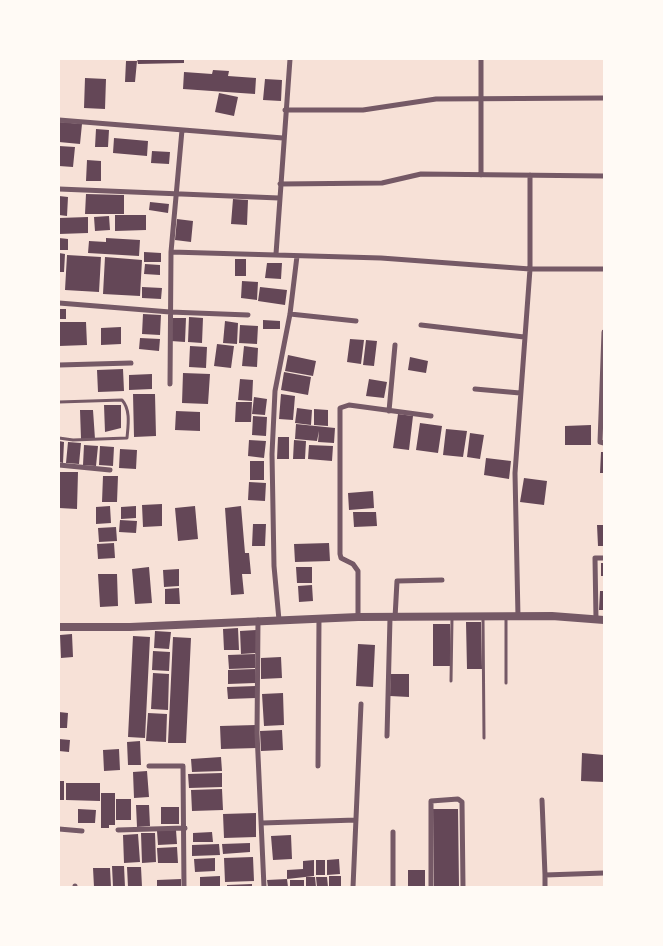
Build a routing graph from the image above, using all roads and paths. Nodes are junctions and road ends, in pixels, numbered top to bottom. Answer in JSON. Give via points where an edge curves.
{"nodes":[{"id":1,"x":290,"y":59,"type":"edge"},
{"id":2,"x":480,"y":59,"type":"edge"},
{"id":3,"x":604,"y":98,"type":"edge"},
{"id":4,"x":481,"y":100,"type":"junction"},
{"id":5,"x":285,"y":110,"type":"junction"},
{"id":6,"x":59,"y":120,"type":"edge"},
{"id":7,"x":182,"y":130,"type":"junction"},
{"id":8,"x":283,"y":138,"type":"junction"},
{"id":9,"x":481,"y":175,"type":"junction"},
{"id":10,"x":530,"y":175,"type":"junction"},
{"id":11,"x":604,"y":176,"type":"edge"},
{"id":12,"x":280,"y":184,"type":"junction"},
{"id":13,"x":59,"y":189,"type":"edge"},
{"id":14,"x":175,"y":194,"type":"junction"},
{"id":15,"x":279,"y":198,"type":"junction"},
{"id":16,"x":171,"y":252,"type":"junction"},
{"id":17,"x":276,"y":254,"type":"junction"},
{"id":18,"x":296,"y":256,"type":"junction"},
{"id":19,"x":530,"y":268,"type":"junction"},
{"id":20,"x":604,"y":269,"type":"edge"},
{"id":21,"x":59,"y":303,"type":"edge"},
{"id":22,"x":170,"y":312,"type":"junction"},
{"id":23,"x":290,"y":314,"type":"junction"},
{"id":24,"x":248,"y":315,"type":"dead end"},
{"id":25,"x":356,"y":321,"type":"dead end"},
{"id":26,"x":421,"y":326,"type":"dead end"},
{"id":27,"x":604,"y":332,"type":"edge"},
{"id":28,"x":524,"y":337,"type":"junction"},
{"id":29,"x":395,"y":345,"type":"dead end"},
{"id":30,"x":131,"y":363,"type":"dead end"},
{"id":31,"x":59,"y":365,"type":"edge"},
{"id":32,"x":170,"y":384,"type":"dead end"},
{"id":33,"x":475,"y":389,"type":"dead end"},
{"id":34,"x":520,"y":393,"type":"junction"},
{"id":35,"x":59,"y":402,"type":"edge"},
{"id":36,"x":389,"y":411,"type":"junction"},
{"id":37,"x":431,"y":416,"type":"dead end"},
{"id":38,"x":59,"y":438,"type":"edge"},
{"id":39,"x":604,"y":443,"type":"edge"},
{"id":40,"x":59,"y":465,"type":"edge"},
{"id":41,"x":110,"y":470,"type":"dead end"},
{"id":42,"x":604,"y":558,"type":"edge"},
{"id":43,"x":442,"y":580,"type":"dead end"},
{"id":44,"x":518,"y":616,"type":"junction"},
{"id":45,"x":358,"y":617,"type":"junction"},
{"id":46,"x":483,"y":617,"type":"junction"},
{"id":47,"x":506,"y":617,"type":"junction"},
{"id":48,"x":319,"y":618,"type":"junction"},
{"id":49,"x":393,"y":618,"type":"junction"},
{"id":50,"x":452,"y":618,"type":"junction"},
{"id":51,"x":258,"y":620,"type":"junction"},
{"id":52,"x":280,"y":620,"type":"junction"},
{"id":53,"x":600,"y":620,"type":"edge"},
{"id":54,"x":59,"y":627,"type":"edge"},
{"id":55,"x":451,"y":681,"type":"dead end"},
{"id":56,"x":506,"y":683,"type":"dead end"},
{"id":57,"x":361,"y":704,"type":"dead end"},
{"id":58,"x":387,"y":736,"type":"dead end"},
{"id":59,"x":484,"y":738,"type":"dead end"},
{"id":60,"x":149,"y":766,"type":"dead end"},
{"id":61,"x":318,"y":766,"type":"dead end"},
{"id":62,"x":542,"y":800,"type":"dead end"},
{"id":63,"x":356,"y":820,"type":"junction"},
{"id":64,"x":262,"y":823,"type":"junction"},
{"id":65,"x":185,"y":828,"type":"junction"},
{"id":66,"x":59,"y":829,"type":"edge"},
{"id":67,"x":118,"y":830,"type":"dead end"},
{"id":68,"x":82,"y":831,"type":"dead end"},
{"id":69,"x":393,"y":832,"type":"dead end"},
{"id":70,"x":604,"y":873,"type":"edge"},
{"id":71,"x":545,"y":875,"type":"junction"},
{"id":72,"x":184,"y":887,"type":"edge"},
{"id":73,"x":264,"y":887,"type":"edge"},
{"id":74,"x":353,"y":887,"type":"edge"},
{"id":75,"x":393,"y":887,"type":"edge"},
{"id":76,"x":431,"y":887,"type":"edge"},
{"id":77,"x":462,"y":887,"type":"edge"},
{"id":78,"x":545,"y":887,"type":"edge"}],
"edges":[{"from":1,"to":5,"type":"street"},
{"from":2,"to":4,"type":"street"},
{"from":3,"to":4,"type":"street"},
{"from":4,"to":5,"type":"street","via":[[436,99],[363,110]]},
{"from":4,"to":9,"type":"street"},
{"from":5,"to":8,"type":"street"},
{"from":6,"to":7,"type":"street"},
{"from":7,"to":8,"type":"street"},
{"from":7,"to":14,"type":"street"},
{"from":8,"to":12,"type":"street"},
{"from":9,"to":10,"type":"street"},
{"from":9,"to":12,"type":"street","via":[[421,174],[382,183]]},
{"from":10,"to":11,"type":"street"},
{"from":10,"to":19,"type":"street"},
{"from":12,"to":15,"type":"street"},
{"from":13,"to":14,"type":"street"},
{"from":14,"to":15,"type":"street"},
{"from":14,"to":16,"type":"street"},
{"from":15,"to":17,"type":"street"},
{"from":16,"to":17,"type":"street"},
{"from":16,"to":22,"type":"street"},
{"from":17,"to":18,"type":"street"},
{"from":18,"to":19,"type":"street"},
{"from":18,"to":23,"type":"street"},
{"from":19,"to":20,"type":"street"},
{"from":19,"to":28,"type":"street"},
{"from":21,"to":22,"type":"street"},
{"from":22,"to":24,"type":"street"},
{"from":22,"to":32,"type":"street"},
{"from":23,"to":25,"type":"street"},
{"from":23,"to":52,"type":"street","via":[[275,391],[272,454],[274,566]]},
{"from":26,"to":28,"type":"street"},
{"from":27,"to":39,"type":"street","via":[[600,442]]},
{"from":28,"to":34,"type":"street"},
{"from":29,"to":36,"type":"street"},
{"from":30,"to":31,"type":"street"},
{"from":33,"to":34,"type":"street"},
{"from":34,"to":44,"type":"street","via":[[515,473]]},
{"from":35,"to":38,"type":"lane","via":[[122,400],[126,404],[128,425],[127,438]]},
{"from":36,"to":37,"type":"street"},
{"from":36,"to":45,"type":"street","via":[[349,406],[340,408],[340,554],[358,571]]},
{"from":40,"to":41,"type":"street"},
{"from":42,"to":53,"type":"street","via":[[595,558]]},
{"from":43,"to":49,"type":"street","via":[[397,581]]},
{"from":44,"to":47,"type":"street"},
{"from":44,"to":53,"type":"street"},
{"from":45,"to":48,"type":"street"},
{"from":45,"to":49,"type":"street"},
{"from":46,"to":47,"type":"street"},
{"from":46,"to":50,"type":"street"},
{"from":46,"to":59,"type":"lane"},
{"from":47,"to":56,"type":"lane"},
{"from":48,"to":52,"type":"street"},
{"from":48,"to":61,"type":"street"},
{"from":49,"to":50,"type":"street"},
{"from":49,"to":58,"type":"street"},
{"from":50,"to":55,"type":"lane"},
{"from":51,"to":52,"type":"street"},
{"from":51,"to":54,"type":"street"},
{"from":51,"to":64,"type":"street","via":[[257,732]]},
{"from":57,"to":63,"type":"street"},
{"from":60,"to":65,"type":"street","via":[[183,766]]},
{"from":62,"to":71,"type":"street"},
{"from":63,"to":64,"type":"street"},
{"from":63,"to":74,"type":"street"},
{"from":64,"to":73,"type":"street"},
{"from":65,"to":67,"type":"street"},
{"from":65,"to":72,"type":"street"},
{"from":66,"to":68,"type":"street"},
{"from":69,"to":75,"type":"street"},
{"from":70,"to":71,"type":"street"},
{"from":71,"to":78,"type":"street"},
{"from":76,"to":77,"type":"street","via":[[431,801],[458,798],[462,802]]}]}
